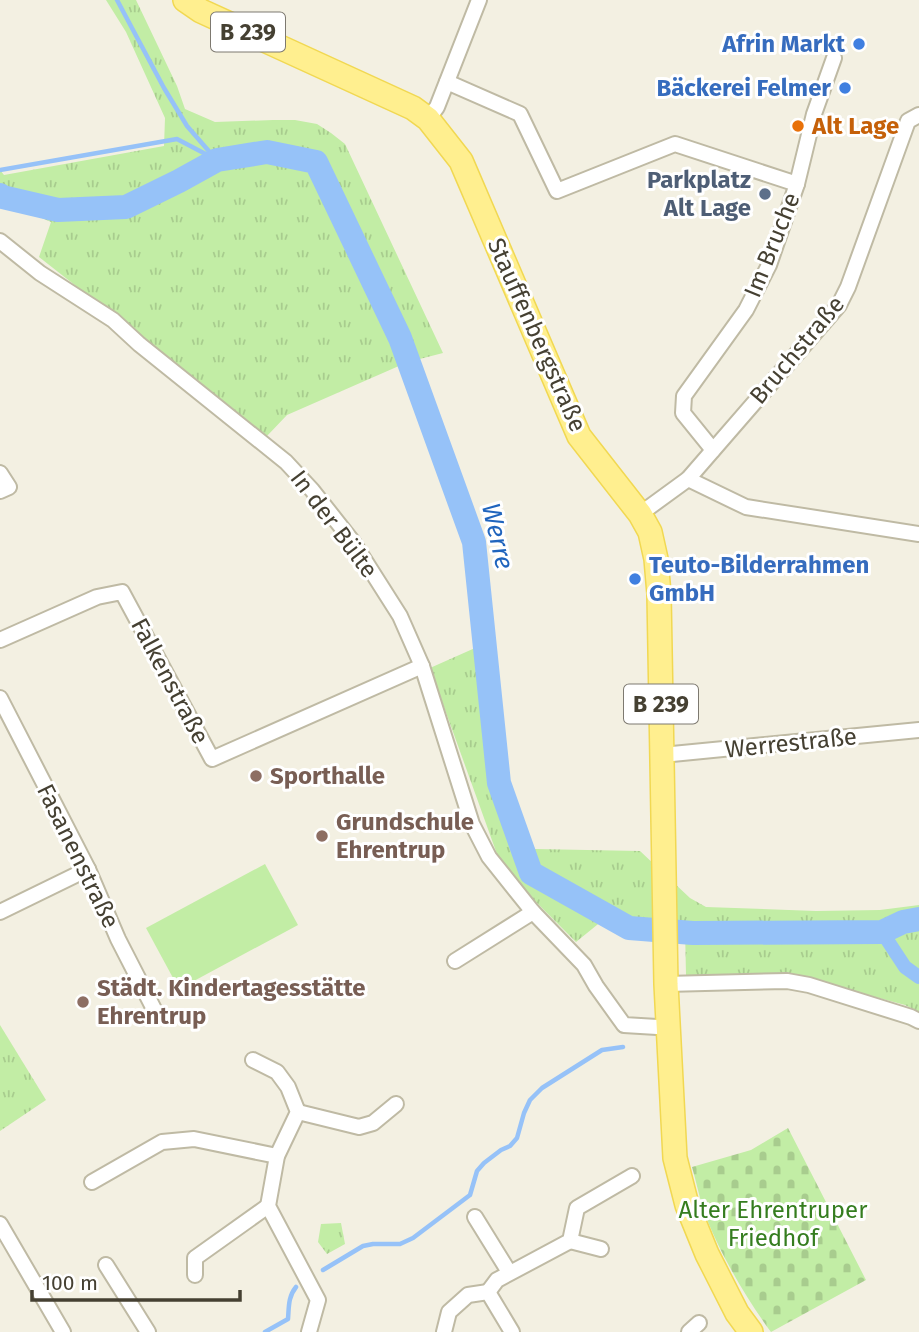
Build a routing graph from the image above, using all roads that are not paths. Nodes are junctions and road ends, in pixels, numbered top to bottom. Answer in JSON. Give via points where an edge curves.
{"nodes":[{"id":1,"x":185,"y":0,"type":"edge"},
{"id":2,"x":479,"y":0,"type":"edge"},
{"id":3,"x":834,"y":58,"type":"dead end"},
{"id":4,"x":447,"y":82,"type":"junction"},
{"id":5,"x":919,"y":115,"type":"edge"},
{"id":6,"x":428,"y":119,"type":"junction"},
{"id":7,"x":797,"y":184,"type":"junction"},
{"id":8,"x":0,"y":241,"type":"edge"},
{"id":9,"x":712,"y":450,"type":"junction"},
{"id":10,"x":0,"y":473,"type":"edge"},
{"id":11,"x":688,"y":479,"type":"junction"},
{"id":12,"x":0,"y":491,"type":"edge"},
{"id":13,"x":640,"y":514,"type":"junction"},
{"id":14,"x":919,"y":534,"type":"edge"},
{"id":15,"x":2,"y":635,"type":"edge"},
{"id":16,"x":422,"y":666,"type":"junction"},
{"id":17,"x":0,"y":698,"type":"edge"},
{"id":18,"x":919,"y":730,"type":"edge"},
{"id":19,"x":662,"y":755,"type":"junction"},
{"id":20,"x":88,"y":869,"type":"junction"},
{"id":21,"x":0,"y":912,"type":"edge"},
{"id":22,"x":533,"y":912,"type":"junction"},
{"id":23,"x":455,"y":961,"type":"dead end"},
{"id":24,"x":666,"y":984,"type":"junction"},
{"id":25,"x":157,"y":1015,"type":"dead end"},
{"id":26,"x":919,"y":1021,"type":"edge"},
{"id":27,"x":668,"y":1025,"type":"junction"},
{"id":28,"x":253,"y":1060,"type":"dead end"},
{"id":29,"x":396,"y":1104,"type":"dead end"},
{"id":30,"x":298,"y":1112,"type":"junction"},
{"id":31,"x":277,"y":1156,"type":"junction"},
{"id":32,"x":632,"y":1176,"type":"dead end"},
{"id":33,"x":92,"y":1182,"type":"dead end"},
{"id":34,"x":268,"y":1206,"type":"junction"},
{"id":35,"x":475,"y":1217,"type":"dead end"},
{"id":36,"x":0,"y":1224,"type":"edge"},
{"id":37,"x":570,"y":1241,"type":"junction"},
{"id":38,"x":601,"y":1249,"type":"dead end"},
{"id":39,"x":106,"y":1265,"type":"dead end"},
{"id":40,"x":509,"y":1272,"type":"junction"},
{"id":41,"x":195,"y":1275,"type":"dead end"},
{"id":42,"x":488,"y":1292,"type":"junction"},
{"id":43,"x":63,"y":1332,"type":"edge"},
{"id":44,"x":148,"y":1332,"type":"edge"},
{"id":45,"x":309,"y":1332,"type":"edge"},
{"id":46,"x":444,"y":1332,"type":"edge"},
{"id":47,"x":512,"y":1332,"type":"edge"},
{"id":48,"x":751,"y":1332,"type":"edge"}],
"edges":[{"from":1,"to":6,"type":"main road","name":"Stauffenbergstraße","number":"B 239"},
{"from":2,"to":4,"type":"street"},
{"from":3,"to":7,"type":"street","name":"Im Bruche"},
{"from":4,"to":6,"type":"street"},
{"from":4,"to":7,"type":"street","via":[[520,114],[557,191],[675,145]]},
{"from":5,"to":9,"type":"street","name":"Bruchstraße","via":[[908,121],[839,305]]},
{"from":6,"to":13,"type":"main road","name":"Stauffenbergstraße","number":"B 239","via":[[461,161],[579,436]]},
{"from":7,"to":9,"type":"street","name":"Im Bruche","via":[[769,265],[746,310],[684,396],[683,413]]},
{"from":8,"to":16,"type":"street","name":"In der Bülte","via":[[113,320],[286,462],[353,542],[400,616]]},
{"from":9,"to":11,"type":"street","name":"Bruchstraße"},
{"from":10,"to":12,"type":"street","via":[[9,486]]},
{"from":11,"to":13,"type":"street","name":"Bruchstraße"},
{"from":11,"to":14,"type":"street","via":[[746,507]]},
{"from":13,"to":19,"type":"main road","name":"Stauffenbergstraße","number":"B 239","via":[[656,559]]},
{"from":15,"to":16,"type":"street","name":"Falkenstraße","via":[[97,597],[122,592],[212,759]]},
{"from":16,"to":22,"type":"street","name":"In der Bülte","via":[[472,824],[489,857]]},
{"from":17,"to":20,"type":"street","name":"Fasanenstraße"},
{"from":18,"to":19,"type":"street","name":"Werrestraße"},
{"from":19,"to":24,"type":"main road","name":"Stauffenbergstraße","number":"B 239"},
{"from":20,"to":21,"type":"street"},
{"from":20,"to":25,"type":"street","name":"Fasanenstraße"},
{"from":22,"to":23,"type":"street"},
{"from":22,"to":27,"type":"street","name":"In der Bülte","via":[[583,965],[624,1025]]},
{"from":24,"to":26,"type":"street","via":[[788,981]]},
{"from":24,"to":27,"type":"main road","number":"B 239"},
{"from":27,"to":48,"type":"main road","number":"B 239","via":[[675,1158],[687,1205],[707,1254]]},
{"from":28,"to":30,"type":"street","via":[[277,1072]]},
{"from":29,"to":30,"type":"street","via":[[373,1123],[359,1127]]},
{"from":30,"to":31,"type":"street"},
{"from":31,"to":33,"type":"street","via":[[194,1139],[162,1142]]},
{"from":31,"to":34,"type":"street"},
{"from":32,"to":37,"type":"street","via":[[577,1208]]},
{"from":34,"to":41,"type":"street","via":[[195,1258]]},
{"from":34,"to":45,"type":"street","via":[[318,1300]]},
{"from":35,"to":40,"type":"street"},
{"from":36,"to":43,"type":"street"},
{"from":37,"to":38,"type":"street"},
{"from":37,"to":40,"type":"street"},
{"from":39,"to":44,"type":"street"},
{"from":40,"to":42,"type":"street"},
{"from":42,"to":46,"type":"street","via":[[468,1294],[449,1312]]},
{"from":42,"to":47,"type":"street"}]}
